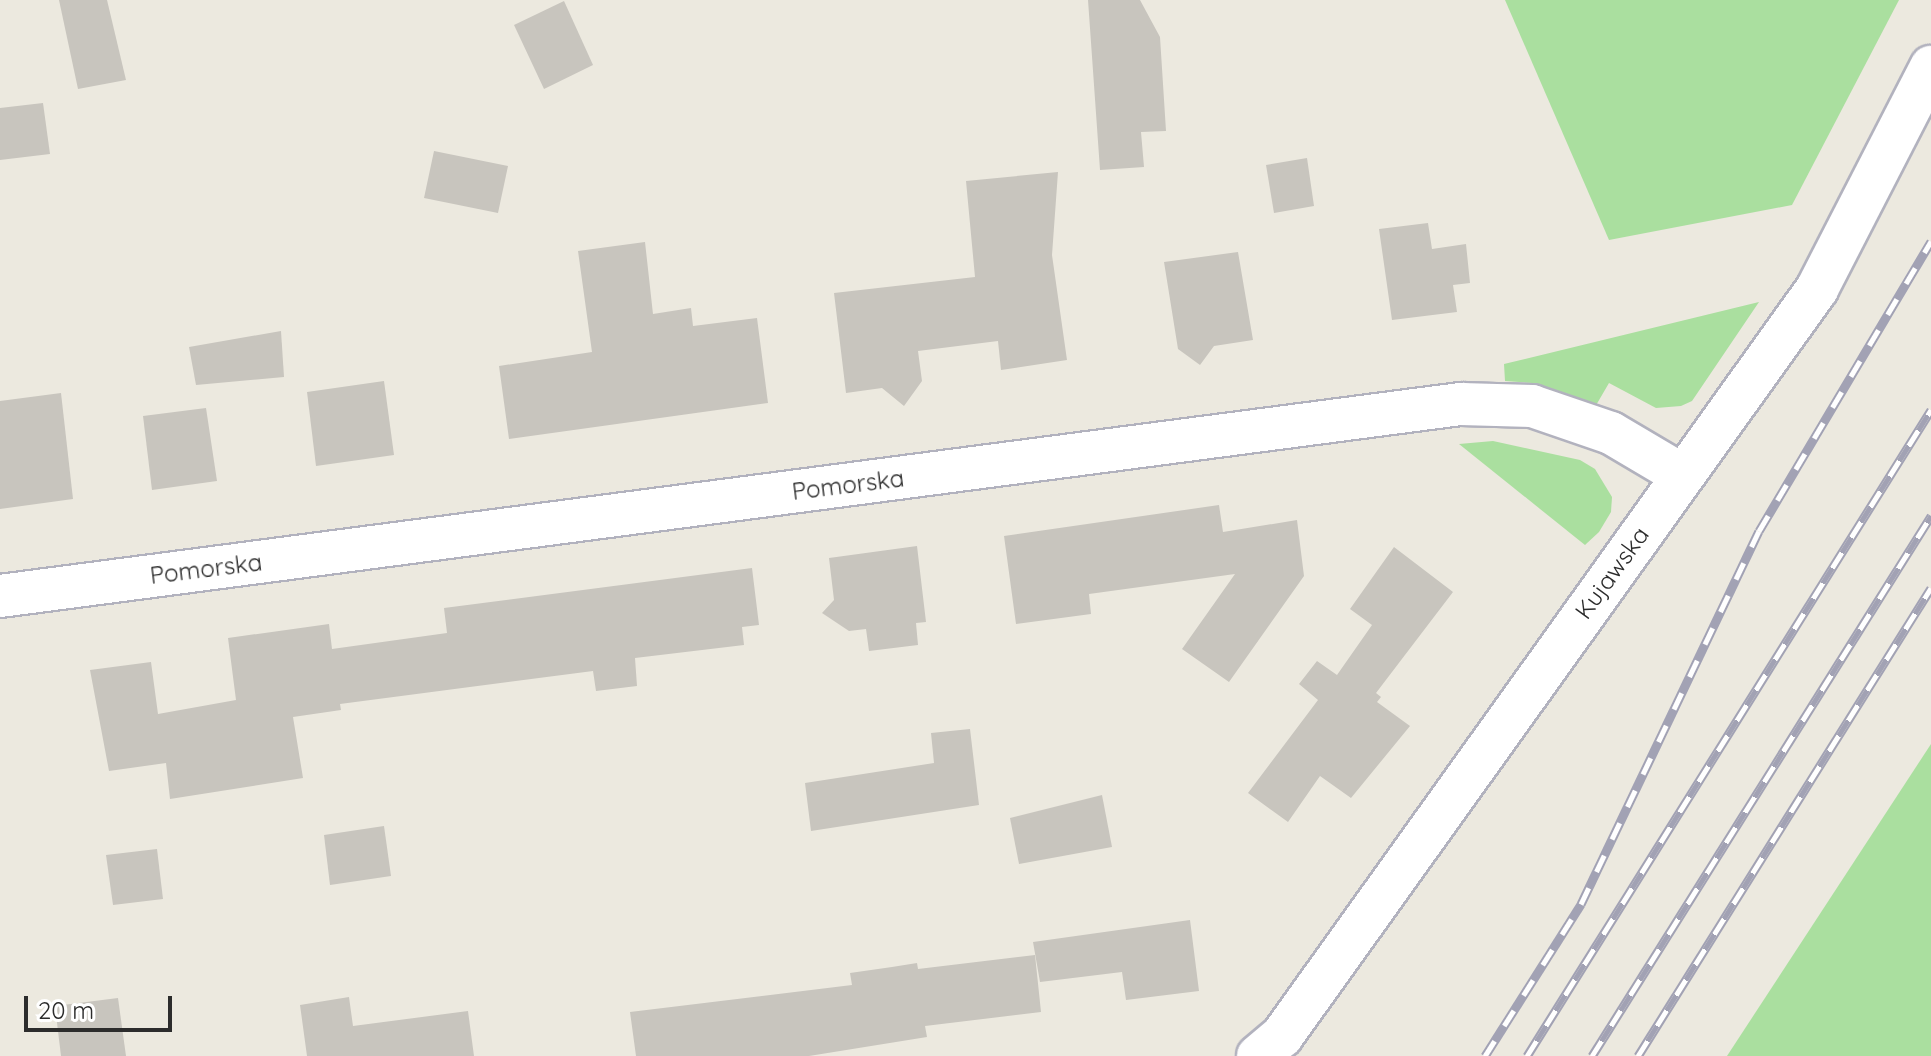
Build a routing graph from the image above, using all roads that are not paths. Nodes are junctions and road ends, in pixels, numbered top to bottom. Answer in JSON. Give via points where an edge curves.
{"nodes":[{"id":1,"x":1931,"y":67,"type":"edge"},
{"id":2,"x":1682,"y":475,"type":"junction"},
{"id":3,"x":0,"y":596,"type":"edge"},
{"id":4,"x":1258,"y":1056,"type":"edge"}],
"edges":[{"from":1,"to":2,"type":"street","name":"Kujawska","via":[[1817,289]]},
{"from":2,"to":3,"type":"street","name":"Pomorska","via":[[1611,433],[1532,406],[1461,404]]},
{"from":2,"to":4,"type":"street","name":"Kujawska","via":[[1282,1036]]}]}
